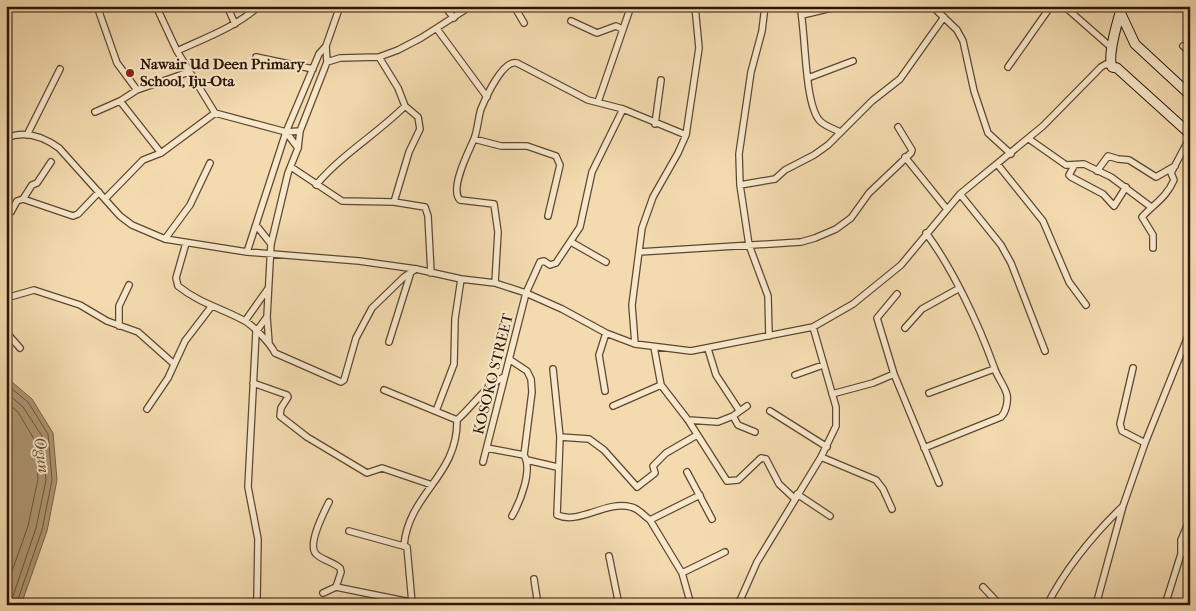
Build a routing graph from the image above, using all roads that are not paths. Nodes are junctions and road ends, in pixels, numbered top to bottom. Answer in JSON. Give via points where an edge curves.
{"nodes":[{"id":1,"x":97,"y":6,"type":"edge"},
{"id":2,"x":156,"y":6,"type":"edge"},
{"id":3,"x":227,"y":6,"type":"edge"},
{"id":4,"x":259,"y":6,"type":"edge"},
{"id":5,"x":340,"y":6,"type":"edge"},
{"id":6,"x":444,"y":6,"type":"edge"},
{"id":7,"x":471,"y":6,"type":"edge"},
{"id":8,"x":514,"y":6,"type":"edge"},
{"id":9,"x":631,"y":6,"type":"edge"},
{"id":10,"x":695,"y":6,"type":"edge"},
{"id":11,"x":765,"y":6,"type":"edge"},
{"id":12,"x":800,"y":6,"type":"edge"},
{"id":13,"x":840,"y":6,"type":"edge"},
{"id":14,"x":932,"y":6,"type":"edge"},
{"id":15,"x":1051,"y":6,"type":"edge"},
{"id":16,"x":1064,"y":6,"type":"edge"},
{"id":17,"x":1121,"y":9,"type":"edge"},
{"id":18,"x":802,"y":15,"type":"junction"},
{"id":19,"x":944,"y":17,"type":"junction"},
{"id":20,"x":454,"y":18,"type":"junction"},
{"id":21,"x":571,"y":22,"type":"dead end"},
{"id":22,"x":524,"y":23,"type":"dead end"},
{"id":23,"x":235,"y":24,"type":"junction"},
{"id":24,"x":437,"y":29,"type":"junction"},
{"id":25,"x":622,"y":29,"type":"junction"},
{"id":26,"x":326,"y":46,"type":"junction"},
{"id":27,"x":1183,"y":46,"type":"dead end"},
{"id":28,"x":1113,"y":49,"type":"junction"},
{"id":29,"x":177,"y":51,"type":"junction"},
{"id":30,"x":1190,"y":52,"type":"edge"},
{"id":31,"x":256,"y":57,"type":"dead end"},
{"id":32,"x":379,"y":57,"type":"junction"},
{"id":33,"x":853,"y":61,"type":"dead end"},
{"id":34,"x":327,"y":62,"type":"junction"},
{"id":35,"x":1008,"y":67,"type":"dead end"},
{"id":36,"x":1112,"y":67,"type":"junction"},
{"id":37,"x":60,"y":69,"type":"dead end"},
{"id":38,"x":313,"y":69,"type":"junction"},
{"id":39,"x":189,"y":72,"type":"junction"},
{"id":40,"x":808,"y":78,"type":"junction"},
{"id":41,"x":661,"y":80,"type":"dead end"},
{"id":42,"x":137,"y":90,"type":"junction"},
{"id":43,"x":1190,"y":95,"type":"edge"},
{"id":44,"x":487,"y":97,"type":"junction"},
{"id":45,"x":120,"y":101,"type":"junction"},
{"id":46,"x":598,"y":102,"type":"junction"},
{"id":47,"x":405,"y":106,"type":"junction"},
{"id":48,"x":623,"y":109,"type":"junction"},
{"id":49,"x":95,"y":112,"type":"dead end"},
{"id":50,"x":214,"y":113,"type":"junction"},
{"id":51,"x":655,"y":124,"type":"junction"},
{"id":52,"x":898,"y":127,"type":"dead end"},
{"id":53,"x":300,"y":131,"type":"junction"},
{"id":54,"x":286,"y":132,"type":"junction"},
{"id":55,"x":840,"y":132,"type":"junction"},
{"id":56,"x":27,"y":135,"type":"junction"},
{"id":57,"x":686,"y":135,"type":"junction"},
{"id":58,"x":1190,"y":135,"type":"edge"},
{"id":59,"x":6,"y":138,"type":"edge"},
{"id":60,"x":474,"y":138,"type":"junction"},
{"id":61,"x":1029,"y":139,"type":"junction"},
{"id":62,"x":298,"y":148,"type":"junction"},
{"id":63,"x":161,"y":153,"type":"junction"},
{"id":64,"x":1011,"y":154,"type":"junction"},
{"id":65,"x":905,"y":157,"type":"junction"},
{"id":66,"x":51,"y":162,"type":"dead end"},
{"id":67,"x":210,"y":163,"type":"dead end"},
{"id":68,"x":998,"y":165,"type":"junction"},
{"id":69,"x":1074,"y":166,"type":"junction"},
{"id":70,"x":1175,"y":166,"type":"junction"},
{"id":71,"x":291,"y":167,"type":"junction"},
{"id":72,"x":1097,"y":171,"type":"junction"},
{"id":73,"x":316,"y":184,"type":"junction"},
{"id":74,"x":740,"y":185,"type":"junction"},
{"id":75,"x":1126,"y":187,"type":"junction"},
{"id":76,"x":99,"y":192,"type":"junction"},
{"id":77,"x":960,"y":194,"type":"junction"},
{"id":78,"x":22,"y":199,"type":"junction"},
{"id":79,"x":105,"y":199,"type":"junction"},
{"id":80,"x":394,"y":202,"type":"junction"},
{"id":81,"x":1151,"y":207,"type":"junction"},
{"id":82,"x":946,"y":208,"type":"junction"},
{"id":83,"x":6,"y":214,"type":"edge"},
{"id":84,"x":548,"y":216,"type":"dead end"},
{"id":85,"x":256,"y":225,"type":"junction"},
{"id":86,"x":926,"y":233,"type":"junction"},
{"id":87,"x":165,"y":239,"type":"junction"},
{"id":88,"x":571,"y":242,"type":"junction"},
{"id":89,"x":186,"y":243,"type":"junction"},
{"id":90,"x":271,"y":244,"type":"junction"},
{"id":91,"x":749,"y":245,"type":"junction"},
{"id":92,"x":1153,"y":248,"type":"dead end"},
{"id":93,"x":247,"y":252,"type":"junction"},
{"id":94,"x":639,"y":252,"type":"junction"},
{"id":95,"x":271,"y":254,"type":"junction"},
{"id":96,"x":606,"y":262,"type":"dead end"},
{"id":97,"x":416,"y":270,"type":"junction"},
{"id":98,"x":432,"y":273,"type":"junction"},
{"id":99,"x":410,"y":275,"type":"junction"},
{"id":100,"x":462,"y":280,"type":"junction"},
{"id":101,"x":495,"y":283,"type":"junction"},
{"id":102,"x":128,"y":285,"type":"dead end"},
{"id":103,"x":267,"y":289,"type":"junction"},
{"id":104,"x":958,"y":289,"type":"junction"},
{"id":105,"x":526,"y":293,"type":"junction"},
{"id":106,"x":897,"y":294,"type":"dead end"},
{"id":107,"x":6,"y":298,"type":"edge"},
{"id":108,"x":1086,"y":305,"type":"dead end"},
{"id":109,"x":211,"y":307,"type":"junction"},
{"id":110,"x":267,"y":317,"type":"junction"},
{"id":111,"x":244,"y":320,"type":"junction"},
{"id":112,"x":119,"y":326,"type":"junction"},
{"id":113,"x":812,"y":327,"type":"junction"},
{"id":114,"x":904,"y":328,"type":"dead end"},
{"id":115,"x":1190,"y":331,"type":"edge"},
{"id":116,"x":6,"y":332,"type":"edge"},
{"id":117,"x":256,"y":332,"type":"junction"},
{"id":118,"x":606,"y":333,"type":"junction"},
{"id":119,"x":769,"y":336,"type":"junction"},
{"id":120,"x":389,"y":342,"type":"dead end"},
{"id":121,"x":269,"y":343,"type":"junction"},
{"id":122,"x":635,"y":344,"type":"junction"},
{"id":123,"x":654,"y":347,"type":"junction"},
{"id":124,"x":20,"y":348,"type":"dead end"},
{"id":125,"x":708,"y":349,"type":"junction"},
{"id":126,"x":1045,"y":351,"type":"dead end"},
{"id":127,"x":509,"y":359,"type":"junction"},
{"id":128,"x":174,"y":364,"type":"junction"},
{"id":129,"x":823,"y":365,"type":"junction"},
{"id":130,"x":1133,"y":368,"type":"dead end"},
{"id":131,"x":553,"y":369,"type":"dead end"},
{"id":132,"x":994,"y":369,"type":"junction"},
{"id":133,"x":894,"y":374,"type":"junction"},
{"id":134,"x":795,"y":375,"type":"dead end"},
{"id":135,"x":504,"y":376,"type":"junction"},
{"id":136,"x":253,"y":383,"type":"junction"},
{"id":137,"x":661,"y":385,"type":"junction"},
{"id":138,"x":384,"y":390,"type":"dead end"},
{"id":139,"x":606,"y":391,"type":"dead end"},
{"id":140,"x":929,"y":393,"type":"dead end"},
{"id":141,"x":832,"y":394,"type":"junction"},
{"id":142,"x":613,"y":406,"type":"dead end"},
{"id":143,"x":747,"y":406,"type":"dead end"},
{"id":144,"x":147,"y":409,"type":"dead end"},
{"id":145,"x":739,"y":410,"type":"junction"},
{"id":146,"x":436,"y":411,"type":"junction"},
{"id":147,"x":770,"y":411,"type":"dead end"},
{"id":148,"x":733,"y":416,"type":"junction"},
{"id":149,"x":457,"y":420,"type":"junction"},
{"id":150,"x":688,"y":420,"type":"junction"},
{"id":151,"x":755,"y":432,"type":"dead end"},
{"id":152,"x":697,"y":435,"type":"junction"},
{"id":153,"x":560,"y":437,"type":"junction"},
{"id":154,"x":1145,"y":443,"type":"junction"},
{"id":155,"x":827,"y":447,"type":"junction"},
{"id":156,"x":487,"y":448,"type":"junction"},
{"id":157,"x":924,"y":448,"type":"junction"},
{"id":158,"x":821,"y":457,"type":"junction"},
{"id":159,"x":525,"y":458,"type":"junction"},
{"id":160,"x":483,"y":462,"type":"dead end"},
{"id":161,"x":557,"y":467,"type":"junction"},
{"id":162,"x":687,"y":472,"type":"dead end"},
{"id":163,"x":939,"y":483,"type":"dead end"},
{"id":164,"x":432,"y":485,"type":"junction"},
{"id":165,"x":700,"y":495,"type":"junction"},
{"id":166,"x":796,"y":496,"type":"junction"},
{"id":167,"x":329,"y":502,"type":"dead end"},
{"id":168,"x":1123,"y":506,"type":"junction"},
{"id":169,"x":892,"y":510,"type":"dead end"},
{"id":170,"x":512,"y":516,"type":"dead end"},
{"id":171,"x":830,"y":516,"type":"dead end"},
{"id":172,"x":712,"y":519,"type":"dead end"},
{"id":173,"x":1190,"y":519,"type":"edge"},
{"id":174,"x":650,"y":520,"type":"junction"},
{"id":175,"x":349,"y":531,"type":"dead end"},
{"id":176,"x":404,"y":545,"type":"junction"},
{"id":177,"x":1190,"y":551,"type":"edge"},
{"id":178,"x":725,"y":552,"type":"dead end"},
{"id":179,"x":1181,"y":554,"type":"junction"},
{"id":180,"x":608,"y":556,"type":"dead end"},
{"id":181,"x":682,"y":573,"type":"junction"},
{"id":182,"x":534,"y":579,"type":"dead end"},
{"id":183,"x":336,"y":587,"type":"junction"},
{"id":184,"x":983,"y":587,"type":"dead end"},
{"id":185,"x":324,"y":593,"type":"dead end"},
{"id":186,"x":412,"y":603,"type":"junction"},
{"id":187,"x":248,"y":605,"type":"edge"},
{"id":188,"x":425,"y":605,"type":"edge"},
{"id":189,"x":538,"y":605,"type":"edge"},
{"id":190,"x":619,"y":605,"type":"edge"},
{"id":191,"x":691,"y":605,"type":"edge"},
{"id":192,"x":738,"y":605,"type":"edge"},
{"id":193,"x":1000,"y":605,"type":"edge"},
{"id":194,"x":1047,"y":605,"type":"edge"},
{"id":195,"x":1096,"y":605,"type":"edge"},
{"id":196,"x":1166,"y":605,"type":"edge"}],
"edges":[{"from":1,"to":42,"type":"street","via":[[116,62]]},
{"from":2,"to":29,"type":"street"},
{"from":3,"to":23,"type":"street"},
{"from":4,"to":23,"type":"street"},
{"from":5,"to":26,"type":"street"},
{"from":6,"to":20,"type":"street"},
{"from":7,"to":20,"type":"street"},
{"from":8,"to":22,"type":"street"},
{"from":9,"to":25,"type":"street"},
{"from":10,"to":57,"type":"street","via":[[699,48]]},
{"from":11,"to":74,"type":"street","via":[[743,119]]},
{"from":12,"to":18,"type":"street"},
{"from":13,"to":18,"type":"street"},
{"from":14,"to":19,"type":"street"},
{"from":15,"to":35,"type":"street"},
{"from":16,"to":28,"type":"street"},
{"from":17,"to":28,"type":"main road"},
{"from":17,"to":43,"type":"main road","via":[[1135,44]]},
{"from":18,"to":40,"type":"street"},
{"from":19,"to":55,"type":"street","via":[[900,79]]},
{"from":19,"to":64,"type":"street","via":[[963,41],[988,133]]},
{"from":20,"to":24,"type":"street"},
{"from":21,"to":25,"type":"street","via":[[597,33],[616,26]]},
{"from":23,"to":29,"type":"street"},
{"from":24,"to":32,"type":"street"},
{"from":24,"to":44,"type":"street"},
{"from":25,"to":46,"type":"street"},
{"from":26,"to":34,"type":"street"},
{"from":26,"to":38,"type":"street"},
{"from":27,"to":30,"type":"street"},
{"from":28,"to":36,"type":"main road"},
{"from":29,"to":39,"type":"street"},
{"from":31,"to":38,"type":"street"},
{"from":32,"to":34,"type":"street","via":[[358,56]]},
{"from":32,"to":47,"type":"street"},
{"from":33,"to":40,"type":"street"},
{"from":34,"to":53,"type":"street"},
{"from":36,"to":58,"type":"main road","via":[[1118,68]]},
{"from":36,"to":61,"type":"street","via":[[1106,64],[1101,67]]},
{"from":37,"to":56,"type":"street"},
{"from":38,"to":54,"type":"street"},
{"from":39,"to":42,"type":"street"},
{"from":39,"to":50,"type":"street"},
{"from":40,"to":55,"type":"street","via":[[809,99],[818,119]]},
{"from":41,"to":51,"type":"street"},
{"from":42,"to":45,"type":"street"},
{"from":44,"to":46,"type":"street","via":[[503,69],[514,62]]},
{"from":44,"to":60,"type":"street"},
{"from":45,"to":49,"type":"street"},
{"from":45,"to":63,"type":"street"},
{"from":46,"to":48,"type":"street"},
{"from":47,"to":73,"type":"street","via":[[387,124],[339,159]]},
{"from":47,"to":80,"type":"street","via":[[418,117],[420,129],[409,152]]},
{"from":48,"to":51,"type":"street"},
{"from":48,"to":88,"type":"street","via":[[598,159],[588,185],[580,227]]},
{"from":50,"to":54,"type":"street"},
{"from":50,"to":63,"type":"street"},
{"from":51,"to":57,"type":"street"},
{"from":52,"to":65,"type":"street","via":[[912,150]]},
{"from":53,"to":54,"type":"street"},
{"from":53,"to":62,"type":"street"},
{"from":54,"to":62,"type":"street"},
{"from":54,"to":85,"type":"street"},
{"from":55,"to":74,"type":"street","via":[[818,153],[776,178]]},
{"from":56,"to":59,"type":"street","via":[[15,134]]},
{"from":56,"to":76,"type":"street","via":[[48,140],[59,148]]},
{"from":57,"to":94,"type":"street","via":[[647,209]]},
{"from":58,"to":70,"type":"street"},
{"from":60,"to":84,"type":"street","via":[[501,146],[527,146],[556,156],[560,165]]},
{"from":60,"to":101,"type":"street","via":[[457,192],[460,200],[494,204],[498,232]]},
{"from":61,"to":64,"type":"street"},
{"from":61,"to":69,"type":"street","via":[[1060,162]]},
{"from":62,"to":71,"type":"street"},
{"from":63,"to":79,"type":"street","via":[[143,160]]},
{"from":64,"to":68,"type":"street"},
{"from":65,"to":82,"type":"street"},
{"from":65,"to":91,"type":"street","via":[[864,199],[851,218],[836,229],[801,242]]},
{"from":66,"to":78,"type":"street"},
{"from":67,"to":87,"type":"street","via":[[190,205]]},
{"from":68,"to":77,"type":"street"},
{"from":68,"to":108,"type":"street","via":[[1043,221],[1069,282]]},
{"from":69,"to":72,"type":"street","via":[[1084,164]]},
{"from":69,"to":75,"type":"street","via":[[1071,177],[1103,194],[1114,206]]},
{"from":70,"to":72,"type":"street","via":[[1156,177],[1129,160],[1108,156]]},
{"from":70,"to":81,"type":"street","via":[[1171,173],[1172,186],[1159,204]]},
{"from":71,"to":73,"type":"street"},
{"from":71,"to":90,"type":"street"},
{"from":72,"to":75,"type":"street"},
{"from":73,"to":80,"type":"street","via":[[342,201]]},
{"from":74,"to":91,"type":"street"},
{"from":75,"to":81,"type":"street"},
{"from":76,"to":78,"type":"street","via":[[73,216]]},
{"from":76,"to":79,"type":"street"},
{"from":77,"to":82,"type":"street"},
{"from":77,"to":126,"type":"street","via":[[1001,245],[1011,263]]},
{"from":78,"to":83,"type":"street"},
{"from":79,"to":87,"type":"street","via":[[132,225]]},
{"from":80,"to":98,"type":"street","via":[[422,206],[427,211]]},
{"from":81,"to":92,"type":"street","via":[[1142,217],[1153,235]]},
{"from":82,"to":86,"type":"street"},
{"from":85,"to":90,"type":"street"},
{"from":85,"to":93,"type":"street"},
{"from":86,"to":104,"type":"street","via":[[947,264]]},
{"from":86,"to":113,"type":"street","via":[[891,274],[847,308]]},
{"from":87,"to":89,"type":"street"},
{"from":88,"to":96,"type":"street"},
{"from":88,"to":105,"type":"street","name":"KOSOKO STREET","via":[[556,263],[540,262]]},
{"from":89,"to":93,"type":"street"},
{"from":89,"to":109,"type":"street","via":[[176,283]]},
{"from":90,"to":95,"type":"street"},
{"from":91,"to":94,"type":"street"},
{"from":91,"to":119,"type":"street","via":[[768,296]]},
{"from":93,"to":95,"type":"street"},
{"from":94,"to":122,"type":"street","via":[[632,305]]},
{"from":95,"to":97,"type":"street","via":[[359,261]]},
{"from":95,"to":103,"type":"street"},
{"from":97,"to":98,"type":"street"},
{"from":97,"to":99,"type":"street"},
{"from":98,"to":100,"type":"street"},
{"from":99,"to":120,"type":"street"},
{"from":99,"to":121,"type":"street","via":[[376,303],[367,316],[356,338],[343,382],[275,353]]},
{"from":100,"to":101,"type":"street"},
{"from":100,"to":146,"type":"street","via":[[455,319],[454,364]]},
{"from":101,"to":105,"type":"street"},
{"from":102,"to":112,"type":"street","via":[[119,309]]},
{"from":103,"to":110,"type":"street"},
{"from":103,"to":111,"type":"street"},
{"from":104,"to":114,"type":"street","via":[[922,309]]},
{"from":104,"to":132,"type":"street","via":[[989,350]]},
{"from":105,"to":118,"type":"street"},
{"from":105,"to":127,"type":"street","name":"KOSOKO STREET"},
{"from":106,"to":133,"type":"street","via":[[877,318]]},
{"from":107,"to":112,"type":"street","via":[[34,290],[80,305]]},
{"from":109,"to":111,"type":"street"},
{"from":109,"to":128,"type":"street","via":[[188,336]]},
{"from":110,"to":117,"type":"street"},
{"from":110,"to":121,"type":"street"},
{"from":111,"to":117,"type":"street"},
{"from":112,"to":128,"type":"street","via":[[138,332]]},
{"from":113,"to":119,"type":"street"},
{"from":113,"to":129,"type":"street"},
{"from":115,"to":154,"type":"street"},
{"from":116,"to":124,"type":"street"},
{"from":117,"to":121,"type":"street"},
{"from":117,"to":136,"type":"street"},
{"from":118,"to":122,"type":"street"},
{"from":118,"to":139,"type":"street","via":[[599,355]]},
{"from":119,"to":125,"type":"street"},
{"from":122,"to":123,"type":"street"},
{"from":123,"to":125,"type":"street","via":[[691,351]]},
{"from":123,"to":137,"type":"street"},
{"from":125,"to":145,"type":"street","via":[[716,374]]},
{"from":127,"to":135,"type":"street","name":"KOSOKO STREET"},
{"from":127,"to":159,"type":"street","via":[[527,371],[532,379]]},
{"from":128,"to":144,"type":"street"},
{"from":129,"to":134,"type":"street"},
{"from":129,"to":141,"type":"street"},
{"from":130,"to":154,"type":"street","via":[[1120,424],[1122,431]]},
{"from":131,"to":153,"type":"street"},
{"from":132,"to":140,"type":"street"},
{"from":132,"to":157,"type":"street","via":[[1007,394],[1003,416]]},
{"from":133,"to":141,"type":"street"},
{"from":133,"to":157,"type":"street"},
{"from":135,"to":149,"type":"street","via":[[489,386]]},
{"from":135,"to":156,"type":"street","name":"KOSOKO STREET"},
{"from":136,"to":164,"type":"street","via":[[287,395],[280,416],[367,474],[382,468]]},
{"from":136,"to":187,"type":"street","via":[[248,487],[259,549],[257,598],[254,604]]},
{"from":137,"to":142,"type":"street"},
{"from":137,"to":150,"type":"street"},
{"from":138,"to":146,"type":"street"},
{"from":141,"to":155,"type":"street","via":[[836,426]]},
{"from":143,"to":145,"type":"street"},
{"from":145,"to":148,"type":"street"},
{"from":146,"to":149,"type":"street"},
{"from":147,"to":155,"type":"street"},
{"from":148,"to":150,"type":"street","via":[[718,422]]},
{"from":148,"to":151,"type":"street","via":[[738,425]]},
{"from":149,"to":164,"type":"street","via":[[457,436],[450,459]]},
{"from":150,"to":152,"type":"street"},
{"from":152,"to":153,"type":"street","via":[[666,453],[653,466],[655,473],[638,487],[604,450],[589,439]]},
{"from":152,"to":166,"type":"street","via":[[727,481],[738,480],[761,458],[766,459],[779,484]]},
{"from":153,"to":161,"type":"street"},
{"from":154,"to":168,"type":"street"},
{"from":155,"to":158,"type":"street"},
{"from":156,"to":159,"type":"street"},
{"from":156,"to":160,"type":"street","name":"KOSOKO STREET"},
{"from":157,"to":163,"type":"street"},
{"from":158,"to":166,"type":"street"},
{"from":158,"to":169,"type":"street","via":[[876,480]]},
{"from":159,"to":161,"type":"street"},
{"from":159,"to":170,"type":"street","via":[[524,489]]},
{"from":161,"to":174,"type":"street","via":[[557,515],[566,518],[619,505],[633,507]]},
{"from":162,"to":165,"type":"street"},
{"from":164,"to":176,"type":"street","via":[[408,524]]},
{"from":165,"to":172,"type":"street"},
{"from":165,"to":174,"type":"street"},
{"from":166,"to":171,"type":"street"},
{"from":166,"to":192,"type":"street","via":[[757,562]]},
{"from":167,"to":183,"type":"street","via":[[313,546],[316,554],[340,568]]},
{"from":168,"to":194,"type":"street","via":[[1091,537],[1062,577]]},
{"from":168,"to":195,"type":"street"},
{"from":173,"to":179,"type":"street","via":[[1181,540]]},
{"from":174,"to":181,"type":"street"},
{"from":175,"to":176,"type":"street"},
{"from":176,"to":186,"type":"street","via":[[408,551]]},
{"from":177,"to":179,"type":"street"},
{"from":178,"to":181,"type":"street"},
{"from":179,"to":196,"type":"street"},
{"from":180,"to":190,"type":"street"},
{"from":181,"to":191,"type":"street"},
{"from":182,"to":189,"type":"street"},
{"from":183,"to":185,"type":"street"},
{"from":183,"to":186,"type":"street"},
{"from":184,"to":193,"type":"street"},
{"from":186,"to":188,"type":"street"}]}
